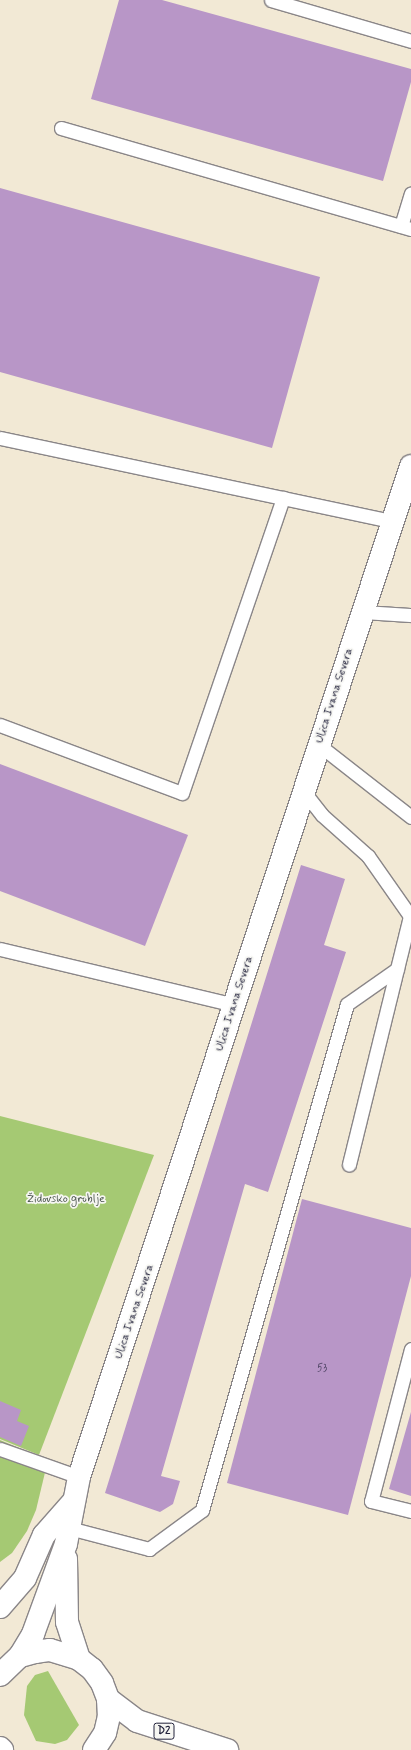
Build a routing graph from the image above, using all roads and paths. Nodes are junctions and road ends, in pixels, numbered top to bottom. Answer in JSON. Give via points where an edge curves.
{"nodes":[{"id":1,"x":271,"y":0,"type":"edge"},
{"id":2,"x":411,"y":40,"type":"edge"},
{"id":3,"x":61,"y":128,"type":"dead end"},
{"id":4,"x":411,"y":194,"type":"edge"},
{"id":5,"x":406,"y":228,"type":"edge"},
{"id":6,"x":0,"y":438,"type":"edge"},
{"id":7,"x":411,"y":466,"type":"edge"},
{"id":8,"x":283,"y":498,"type":"junction"},
{"id":9,"x":392,"y":521,"type":"junction"},
{"id":10,"x":362,"y":612,"type":"junction"},
{"id":11,"x":411,"y":615,"type":"edge"},
{"id":12,"x":0,"y":725,"type":"edge"},
{"id":13,"x":319,"y":745,"type":"junction"},
{"id":14,"x":304,"y":792,"type":"junction"},
{"id":15,"x":411,"y":817,"type":"edge"},
{"id":16,"x":0,"y":949,"type":"edge"},
{"id":17,"x":397,"y":969,"type":"junction"},
{"id":18,"x":235,"y":1005,"type":"junction"},
{"id":19,"x":348,"y":1165,"type":"dead end"},
{"id":20,"x":411,"y":1349,"type":"edge"},
{"id":21,"x":0,"y":1449,"type":"edge"},
{"id":22,"x":79,"y":1477,"type":"junction"},
{"id":23,"x":73,"y":1502,"type":"junction"},
{"id":24,"x":411,"y":1511,"type":"edge"},
{"id":25,"x":67,"y":1536,"type":"junction"},
{"id":26,"x":0,"y":1607,"type":"edge"},
{"id":27,"x":79,"y":1659,"type":"junction"},
{"id":28,"x":7,"y":1666,"type":"edge"},
{"id":29,"x":108,"y":1699,"type":"junction"},
{"id":30,"x":94,"y":1750,"type":"edge"},
{"id":31,"x":227,"y":1750,"type":"edge"}],
"edges":[{"from":1,"to":2,"type":"lane"},
{"from":3,"to":5,"type":"lane"},
{"from":4,"to":5,"type":"lane"},
{"from":6,"to":8,"type":"lane"},
{"from":7,"to":9,"type":"street","name":"Ulica Ivana Severa"},
{"from":8,"to":9,"type":"lane"},
{"from":8,"to":12,"type":"lane","via":[[182,793]]},
{"from":9,"to":10,"type":"street","name":"Ulica Ivana Severa"},
{"from":10,"to":11,"type":"lane"},
{"from":10,"to":13,"type":"street","name":"Ulica Ivana Severa"},
{"from":13,"to":14,"type":"street","name":"Ulica Ivana Severa"},
{"from":13,"to":15,"type":"lane"},
{"from":14,"to":17,"type":"lane","via":[[322,816],[368,856],[410,916]]},
{"from":14,"to":18,"type":"street","name":"Ulica Ivana Severa"},
{"from":16,"to":18,"type":"lane"},
{"from":17,"to":19,"type":"lane"},
{"from":17,"to":25,"type":"lane","via":[[347,1004],[202,1510],[149,1549]]},
{"from":18,"to":22,"type":"street","name":"Ulica Ivana Severa"},
{"from":20,"to":24,"type":"lane","via":[[371,1501]]},
{"from":21,"to":22,"type":"lane"},
{"from":22,"to":23,"type":"street","name":"Ulica Ivana Severa"},
{"from":23,"to":25,"type":"street","name":"Ulica Ivana Severa"},
{"from":23,"to":26,"type":"street","via":[[44,1535],[25,1578]]},
{"from":25,"to":27,"type":"street","name":"Ulica Ivana Severa","via":[[67,1622]]},
{"from":25,"to":28,"type":"street","name":"Ulica Ivana Severa","via":[[33,1634]]},
{"from":27,"to":28,"type":"street","via":[[50,1650]]},
{"from":27,"to":29,"type":"street","via":[[92,1669],[102,1683]]},
{"from":29,"to":30,"type":"street","via":[[109,1716],[105,1733]]},
{"from":29,"to":31,"type":"street","number":"D2","via":[[137,1721]]}]}
